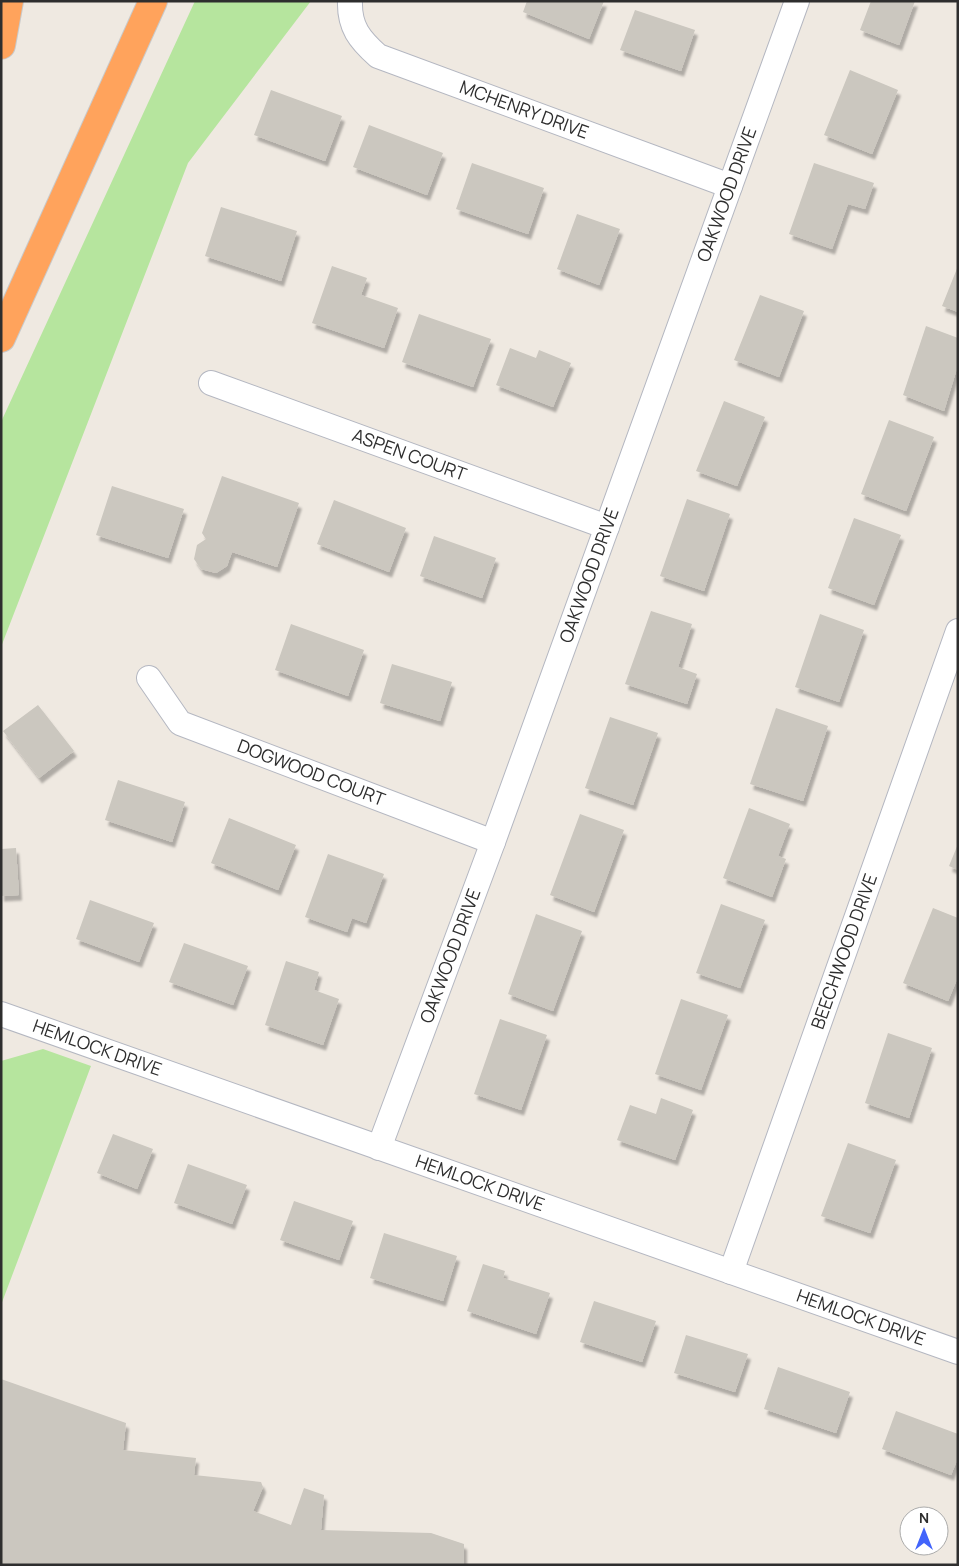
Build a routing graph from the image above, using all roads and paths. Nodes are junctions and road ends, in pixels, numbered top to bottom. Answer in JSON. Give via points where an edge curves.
{"nodes":[{"id":1,"x":9,"y":1,"type":"edge"},
{"id":2,"x":153,"y":1,"type":"edge"},
{"id":3,"x":350,"y":1,"type":"edge"},
{"id":4,"x":797,"y":1,"type":"edge"},
{"id":5,"x":1,"y":44,"type":"edge"},
{"id":6,"x":730,"y":186,"type":"junction"},
{"id":7,"x":1,"y":338,"type":"edge"},
{"id":8,"x":211,"y":383,"type":"dead end"},
{"id":9,"x":607,"y":527,"type":"junction"},
{"id":10,"x":958,"y":631,"type":"edge"},
{"id":11,"x":149,"y":678,"type":"dead end"},
{"id":12,"x":493,"y":842,"type":"junction"},
{"id":13,"x":1,"y":1014,"type":"edge"},
{"id":14,"x":379,"y":1148,"type":"junction"},
{"id":15,"x":731,"y":1272,"type":"junction"},
{"id":16,"x":958,"y":1352,"type":"edge"}],
"edges":[{"from":1,"to":5,"type":"highway"},
{"from":2,"to":7,"type":"highway"},
{"from":3,"to":6,"type":"street","name":"MCHENRY DRIVE","via":[[353,25],[362,42],[378,56]]},
{"from":4,"to":6,"type":"street","name":"OAKWOOD DRIVE"},
{"from":6,"to":9,"type":"street","name":"OAKWOOD DRIVE"},
{"from":8,"to":9,"type":"street","name":"ASPEN COURT"},
{"from":9,"to":12,"type":"street","name":"OAKWOOD DRIVE"},
{"from":10,"to":15,"type":"street","name":"BEECHWOOD DRIVE"},
{"from":11,"to":12,"type":"street","name":"DOGWOOD COURT","via":[[180,723]]},
{"from":12,"to":14,"type":"street","name":"OAKWOOD DRIVE"},
{"from":13,"to":14,"type":"street","name":"HEMLOCK DRIVE"},
{"from":14,"to":15,"type":"street","name":"HEMLOCK DRIVE"},
{"from":15,"to":16,"type":"street","name":"HEMLOCK DRIVE"}]}
